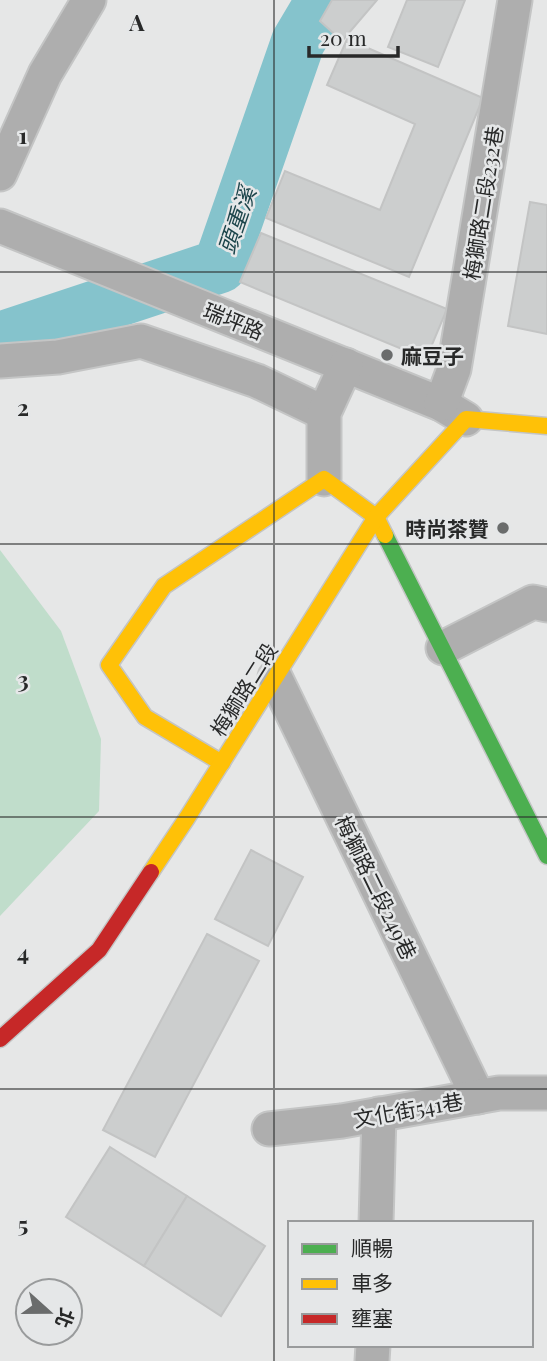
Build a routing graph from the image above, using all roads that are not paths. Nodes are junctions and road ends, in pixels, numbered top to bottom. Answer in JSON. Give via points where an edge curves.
{"nodes":[{"id":1,"x":89,"y":0,"type":"edge"},
{"id":2,"x":515,"y":0,"type":"edge"},
{"id":3,"x":0,"y":174,"type":"edge"},
{"id":4,"x":0,"y":226,"type":"edge"},
{"id":5,"x":0,"y":361,"type":"edge"},
{"id":6,"x":346,"y":365,"type":"junction"},
{"id":7,"x":454,"y":412,"type":"junction"},
{"id":8,"x":324,"y":413,"type":"junction"},
{"id":9,"x":547,"y":426,"type":"edge"},
{"id":10,"x":324,"y":479,"type":"junction"},
{"id":11,"x":376,"y":517,"type":"junction"},
{"id":12,"x":547,"y":605,"type":"edge"},
{"id":13,"x":443,"y":648,"type":"junction"},
{"id":14,"x":275,"y":677,"type":"junction"},
{"id":15,"x":222,"y":763,"type":"junction"},
{"id":16,"x":547,"y":856,"type":"edge"},
{"id":17,"x":0,"y":1039,"type":"edge"},
{"id":18,"x":547,"y":1093,"type":"edge"},
{"id":19,"x":478,"y":1097,"type":"junction"},
{"id":20,"x":379,"y":1114,"type":"junction"},
{"id":21,"x":269,"y":1129,"type":"dead end"},
{"id":22,"x":376,"y":1221,"type":"edge"}],
"edges":[{"from":1,"to":3,"type":"street","via":[[46,74]]},
{"from":2,"to":7,"type":"street","name":"梅獅路二段232巷","via":[[454,369]]},
{"from":4,"to":6,"type":"street","name":"瑞坪路"},
{"from":5,"to":8,"type":"street","via":[[58,357],[141,341],[257,381]]},
{"from":6,"to":7,"type":"street","name":"瑞坪路"},
{"from":6,"to":8,"type":"street"},
{"from":7,"to":9,"type":"street"},
{"from":7,"to":11,"type":"street","name":"梅獅路二段"},
{"from":8,"to":10,"type":"street"},
{"from":10,"to":11,"type":"street"},
{"from":10,"to":15,"type":"street","via":[[164,586],[109,665],[145,717]]},
{"from":11,"to":13,"type":"street"},
{"from":11,"to":14,"type":"street","name":"梅獅路二段"},
{"from":12,"to":13,"type":"street","via":[[533,602]]},
{"from":13,"to":16,"type":"street"},
{"from":14,"to":15,"type":"street","name":"梅獅路二段"},
{"from":14,"to":19,"type":"street","name":"梅獅路二段249巷"},
{"from":15,"to":17,"type":"street","name":"梅獅路二段","via":[[99,950]]},
{"from":18,"to":19,"type":"street","name":"文化街541巷"},
{"from":19,"to":20,"type":"street","name":"文化街541巷"},
{"from":20,"to":21,"type":"street","name":"文化街541巷"},
{"from":20,"to":22,"type":"street"}]}
